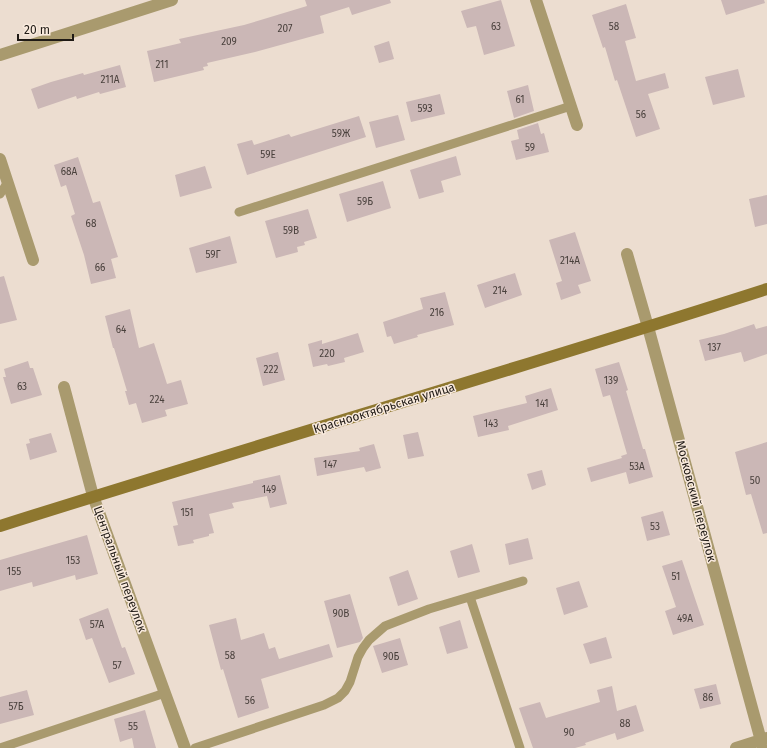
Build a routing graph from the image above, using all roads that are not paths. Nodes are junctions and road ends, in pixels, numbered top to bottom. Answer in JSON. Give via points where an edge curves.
{"nodes":[{"id":1,"x":172,"y":0,"type":"edge"},
{"id":2,"x":536,"y":0,"type":"edge"},
{"id":3,"x":0,"y":54,"type":"edge"},
{"id":4,"x":571,"y":106,"type":"junction"},
{"id":5,"x":577,"y":125,"type":"dead end"},
{"id":6,"x":0,"y":159,"type":"edge"},
{"id":7,"x":8,"y":182,"type":"junction"},
{"id":8,"x":0,"y":194,"type":"edge"},
{"id":9,"x":239,"y":212,"type":"dead end"},
{"id":10,"x":627,"y":254,"type":"dead end"},
{"id":11,"x":33,"y":260,"type":"dead end"},
{"id":12,"x":767,"y":289,"type":"edge"},
{"id":13,"x":648,"y":327,"type":"junction"},
{"id":14,"x":64,"y":387,"type":"dead end"},
{"id":15,"x":93,"y":496,"type":"junction"},
{"id":16,"x":0,"y":526,"type":"edge"},
{"id":17,"x":524,"y":581,"type":"dead end"},
{"id":18,"x":470,"y":597,"type":"junction"},
{"id":19,"x":165,"y":693,"type":"junction"},
{"id":20,"x":764,"y":742,"type":"edge"},
{"id":21,"x":0,"y":748,"type":"edge"},
{"id":22,"x":185,"y":748,"type":"edge"},
{"id":23,"x":195,"y":748,"type":"edge"},
{"id":24,"x":520,"y":748,"type":"edge"},
{"id":25,"x":736,"y":748,"type":"edge"}],
"edges":[{"from":1,"to":3,"type":"street"},
{"from":2,"to":4,"type":"street"},
{"from":4,"to":5,"type":"street"},
{"from":4,"to":9,"type":"lane"},
{"from":6,"to":7,"type":"street"},
{"from":7,"to":8,"type":"lane"},
{"from":7,"to":11,"type":"street"},
{"from":10,"to":13,"type":"street","name":"Московский переулок"},
{"from":12,"to":13,"type":"main road","name":"Краснооктябрьская улица"},
{"from":13,"to":15,"type":"main road","name":"Краснооктябрьская улица"},
{"from":13,"to":20,"type":"street","name":"Московский переулок"},
{"from":14,"to":15,"type":"street","name":"Центральный переулок"},
{"from":15,"to":16,"type":"main road","name":"Краснооктябрьская улица"},
{"from":15,"to":19,"type":"street","name":"Центральный переулок"},
{"from":17,"to":18,"type":"lane"},
{"from":18,"to":23,"type":"lane","via":[[385,626],[363,648],[345,691],[324,706]]},
{"from":18,"to":24,"type":"lane"},
{"from":19,"to":21,"type":"lane"},
{"from":19,"to":22,"type":"street","name":"Центральный переулок"},
{"from":20,"to":25,"type":"street"}]}
